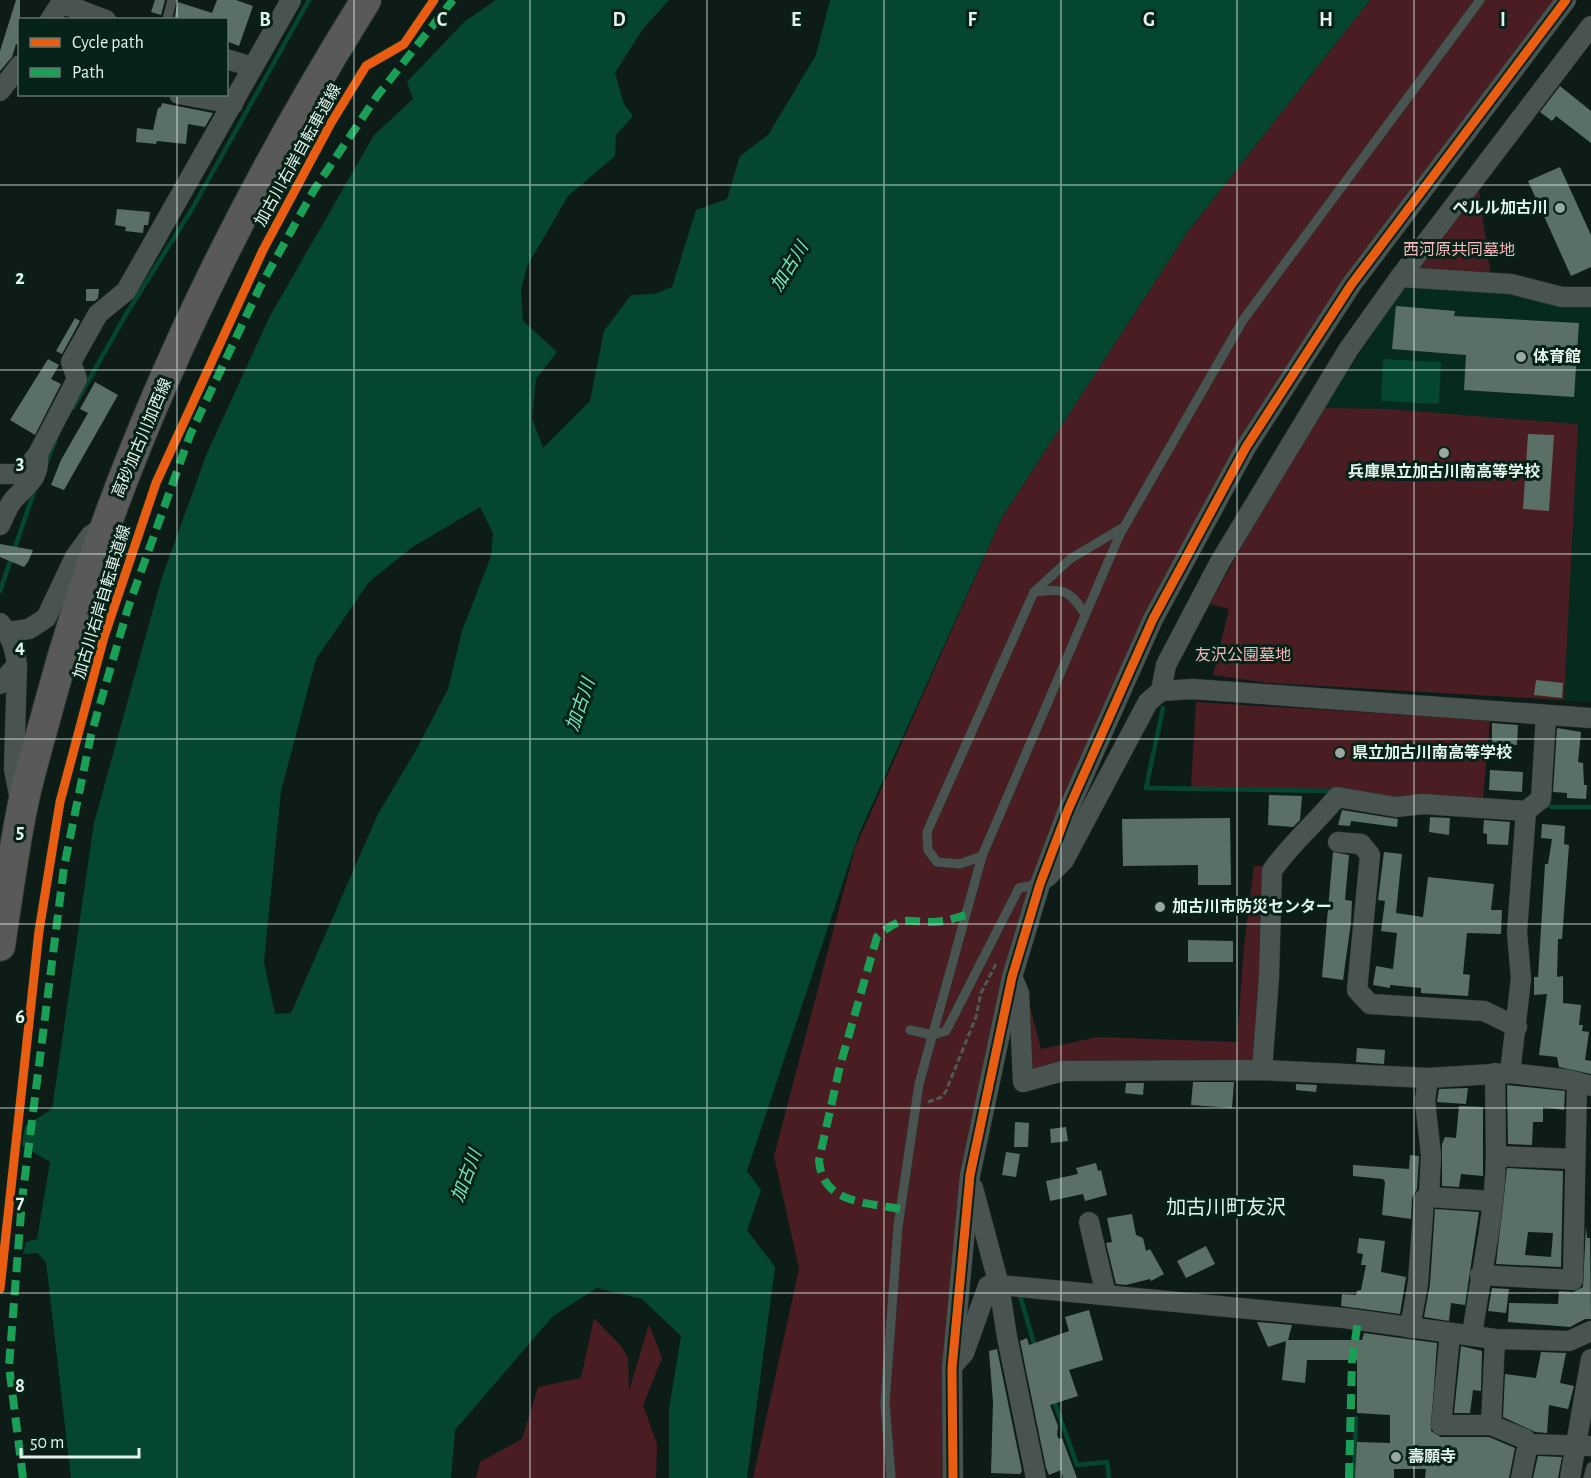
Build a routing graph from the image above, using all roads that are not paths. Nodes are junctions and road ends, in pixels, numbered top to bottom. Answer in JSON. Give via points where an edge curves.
{"nodes":[{"id":1,"x":172,"y":0,"type":"edge"},
{"id":2,"x":291,"y":0,"type":"edge"},
{"id":3,"x":366,"y":0,"type":"edge"},
{"id":4,"x":1480,"y":0,"type":"edge"},
{"id":5,"x":1566,"y":0,"type":"edge"},
{"id":6,"x":56,"y":6,"type":"edge"},
{"id":7,"x":99,"y":18,"type":"edge"},
{"id":8,"x":168,"y":18,"type":"edge"},
{"id":9,"x":1591,"y":26,"type":"edge"},
{"id":10,"x":1591,"y":48,"type":"edge"},
{"id":11,"x":1570,"y":53,"type":"junction"},
{"id":12,"x":228,"y":60,"type":"edge"},
{"id":13,"x":253,"y":67,"type":"junction"},
{"id":14,"x":18,"y":68,"type":"edge"},
{"id":15,"x":0,"y":91,"type":"edge"},
{"id":16,"x":190,"y":96,"type":"edge"},
{"id":17,"x":233,"y":104,"type":"junction"},
{"id":18,"x":1400,"y":276,"type":"junction"},
{"id":19,"x":1591,"y":297,"type":"edge"},
{"id":20,"x":38,"y":454,"type":"junction"},
{"id":21,"x":0,"y":474,"type":"edge"},
{"id":22,"x":22,"y":474,"type":"junction"},
{"id":23,"x":13,"y":500,"type":"junction"},
{"id":24,"x":0,"y":525,"type":"edge"},
{"id":25,"x":105,"y":525,"type":"junction"},
{"id":26,"x":1124,"y":527,"type":"junction"},
{"id":27,"x":1034,"y":592,"type":"junction"},
{"id":28,"x":1085,"y":614,"type":"junction"},
{"id":29,"x":4,"y":628,"type":"edge"},
{"id":30,"x":17,"y":665,"type":"junction"},
{"id":31,"x":0,"y":684,"type":"edge"},
{"id":32,"x":1161,"y":691,"type":"junction"},
{"id":33,"x":1546,"y":716,"type":"junction"},
{"id":34,"x":1591,"y":718,"type":"edge"},
{"id":35,"x":1533,"y":805,"type":"junction"},
{"id":36,"x":22,"y":808,"type":"junction"},
{"id":37,"x":1338,"y":842,"type":"dead end"},
{"id":38,"x":982,"y":856,"type":"junction"},
{"id":39,"x":1040,"y":884,"type":"junction"},
{"id":40,"x":0,"y":946,"type":"edge"},
{"id":41,"x":1012,"y":977,"type":"junction"},
{"id":42,"x":1517,"y":1027,"type":"junction"},
{"id":43,"x":909,"y":1030,"type":"dead end"},
{"id":44,"x":933,"y":1035,"type":"junction"},
{"id":45,"x":1262,"y":1070,"type":"junction"},
{"id":46,"x":1502,"y":1073,"type":"junction"},
{"id":47,"x":1428,"y":1078,"type":"junction"},
{"id":48,"x":1584,"y":1084,"type":"edge"},
{"id":49,"x":1580,"y":1150,"type":"edge"},
{"id":50,"x":1496,"y":1156,"type":"junction"},
{"id":51,"x":970,"y":1175,"type":"junction"},
{"id":52,"x":1429,"y":1197,"type":"junction"},
{"id":53,"x":1492,"y":1201,"type":"junction"},
{"id":54,"x":1089,"y":1222,"type":"dead end"},
{"id":55,"x":1582,"y":1260,"type":"edge"},
{"id":56,"x":1480,"y":1275,"type":"junction"},
{"id":57,"x":999,"y":1285,"type":"junction"},
{"id":58,"x":1106,"y":1295,"type":"junction"},
{"id":59,"x":1410,"y":1328,"type":"junction"},
{"id":60,"x":1591,"y":1331,"type":"edge"},
{"id":61,"x":1450,"y":1334,"type":"junction"},
{"id":62,"x":1472,"y":1336,"type":"junction"},
{"id":63,"x":1495,"y":1340,"type":"junction"},
{"id":64,"x":1591,"y":1359,"type":"edge"},
{"id":65,"x":952,"y":1368,"type":"junction"},
{"id":66,"x":1491,"y":1425,"type":"junction"},
{"id":67,"x":1528,"y":1444,"type":"junction"},
{"id":68,"x":1583,"y":1445,"type":"edge"},
{"id":69,"x":1591,"y":1467,"type":"edge"},
{"id":70,"x":891,"y":1478,"type":"edge"},
{"id":71,"x":953,"y":1478,"type":"edge"},
{"id":72,"x":1036,"y":1478,"type":"edge"},
{"id":73,"x":1521,"y":1478,"type":"edge"},
{"id":74,"x":1570,"y":1478,"type":"edge"},
{"id":75,"x":1588,"y":1478,"type":"edge"}],
"edges":[{"from":1,"to":8,"type":"lane"},
{"from":2,"to":13,"type":"street"},
{"from":3,"to":25,"type":"main road","name":"高砂加古川加西線","via":[[225,250]]},
{"from":4,"to":26,"type":"lane","via":[[1243,320]]},
{"from":5,"to":39,"type":"street","via":[[1350,285],[1246,447],[1153,619],[1072,800]]},
{"from":6,"to":7,"type":"street"},
{"from":9,"to":11,"type":"street"},
{"from":10,"to":11,"type":"street"},
{"from":11,"to":18,"type":"street"},
{"from":12,"to":13,"type":"street"},
{"from":13,"to":17,"type":"street"},
{"from":14,"to":15,"type":"street"},
{"from":16,"to":17,"type":"street"},
{"from":17,"to":20,"type":"street","via":[[126,291],[98,314],[71,362],[77,379]]},
{"from":18,"to":19,"type":"street","via":[[1511,284],[1562,297]]},
{"from":18,"to":32,"type":"street","via":[[1348,350],[1220,562],[1166,665]]},
{"from":20,"to":22,"type":"street"},
{"from":20,"to":23,"type":"street","via":[[34,481]]},
{"from":21,"to":22,"type":"street"},
{"from":22,"to":23,"type":"street"},
{"from":23,"to":24,"type":"street"},
{"from":25,"to":29,"type":"street","via":[[91,535],[75,557],[46,618],[29,629]]},
{"from":25,"to":36,"type":"main road","name":"高砂加古川加西線","via":[[66,644]]},
{"from":26,"to":27,"type":"lane","via":[[1070,559]]},
{"from":26,"to":28,"type":"lane"},
{"from":27,"to":28,"type":"lane","via":[[1059,589],[1073,594]]},
{"from":27,"to":38,"type":"lane","via":[[927,832],[928,850],[937,862],[960,864]]},
{"from":28,"to":38,"type":"lane"},
{"from":29,"to":30,"type":"street","via":[[15,648]]},
{"from":30,"to":31,"type":"street"},
{"from":30,"to":36,"type":"street","via":[[14,769]]},
{"from":32,"to":33,"type":"street","via":[[1193,689]]},
{"from":32,"to":39,"type":"street","via":[[1148,702],[1064,860]]},
{"from":33,"to":34,"type":"street"},
{"from":33,"to":35,"type":"street"},
{"from":35,"to":42,"type":"street","via":[[1517,932],[1521,979]]},
{"from":35,"to":45,"type":"street","via":[[1396,807],[1337,797],[1272,871]]},
{"from":36,"to":40,"type":"main road","name":"高砂加古川加西線"},
{"from":37,"to":42,"type":"street","via":[[1361,844],[1370,855],[1358,990],[1370,1004],[1484,1011]]},
{"from":38,"to":44,"type":"lane"},
{"from":39,"to":41,"type":"street"},
{"from":39,"to":44,"type":"lane","via":[[1019,888],[946,1031]]},
{"from":41,"to":45,"type":"street","via":[[1019,993],[1023,1082],[1063,1071]]},
{"from":41,"to":51,"type":"street"},
{"from":42,"to":46,"type":"street"},
{"from":43,"to":44,"type":"lane"},
{"from":44,"to":70,"type":"lane","via":[[917,1100],[898,1226],[886,1391]]},
{"from":45,"to":47,"type":"street"},
{"from":46,"to":47,"type":"street"},
{"from":46,"to":48,"type":"street"},
{"from":46,"to":50,"type":"street"},
{"from":47,"to":52,"type":"street","via":[[1425,1110],[1431,1155]]},
{"from":48,"to":49,"type":"street"},
{"from":49,"to":50,"type":"street"},
{"from":49,"to":55,"type":"street","via":[[1576,1197]]},
{"from":50,"to":53,"type":"street"},
{"from":51,"to":57,"type":"street"},
{"from":51,"to":65,"type":"street"},
{"from":52,"to":53,"type":"street"},
{"from":52,"to":59,"type":"street","via":[[1424,1199],[1418,1283]]},
{"from":53,"to":56,"type":"street"},
{"from":54,"to":58,"type":"street"},
{"from":55,"to":56,"type":"street","via":[[1573,1280]]},
{"from":56,"to":62,"type":"street"},
{"from":57,"to":58,"type":"street"},
{"from":57,"to":65,"type":"street","via":[[988,1286],[964,1353]]},
{"from":57,"to":72,"type":"street"},
{"from":58,"to":59,"type":"street"},
{"from":59,"to":61,"type":"street"},
{"from":60,"to":63,"type":"street","via":[[1569,1341]]},
{"from":61,"to":62,"type":"street"},
{"from":61,"to":66,"type":"street","via":[[1441,1425]]},
{"from":62,"to":63,"type":"street"},
{"from":63,"to":66,"type":"street"},
{"from":64,"to":68,"type":"street"},
{"from":65,"to":71,"type":"street"},
{"from":66,"to":67,"type":"street","via":[[1525,1439]]},
{"from":67,"to":68,"type":"street"},
{"from":67,"to":73,"type":"street"},
{"from":68,"to":74,"type":"street"},
{"from":69,"to":75,"type":"lane"}]}
